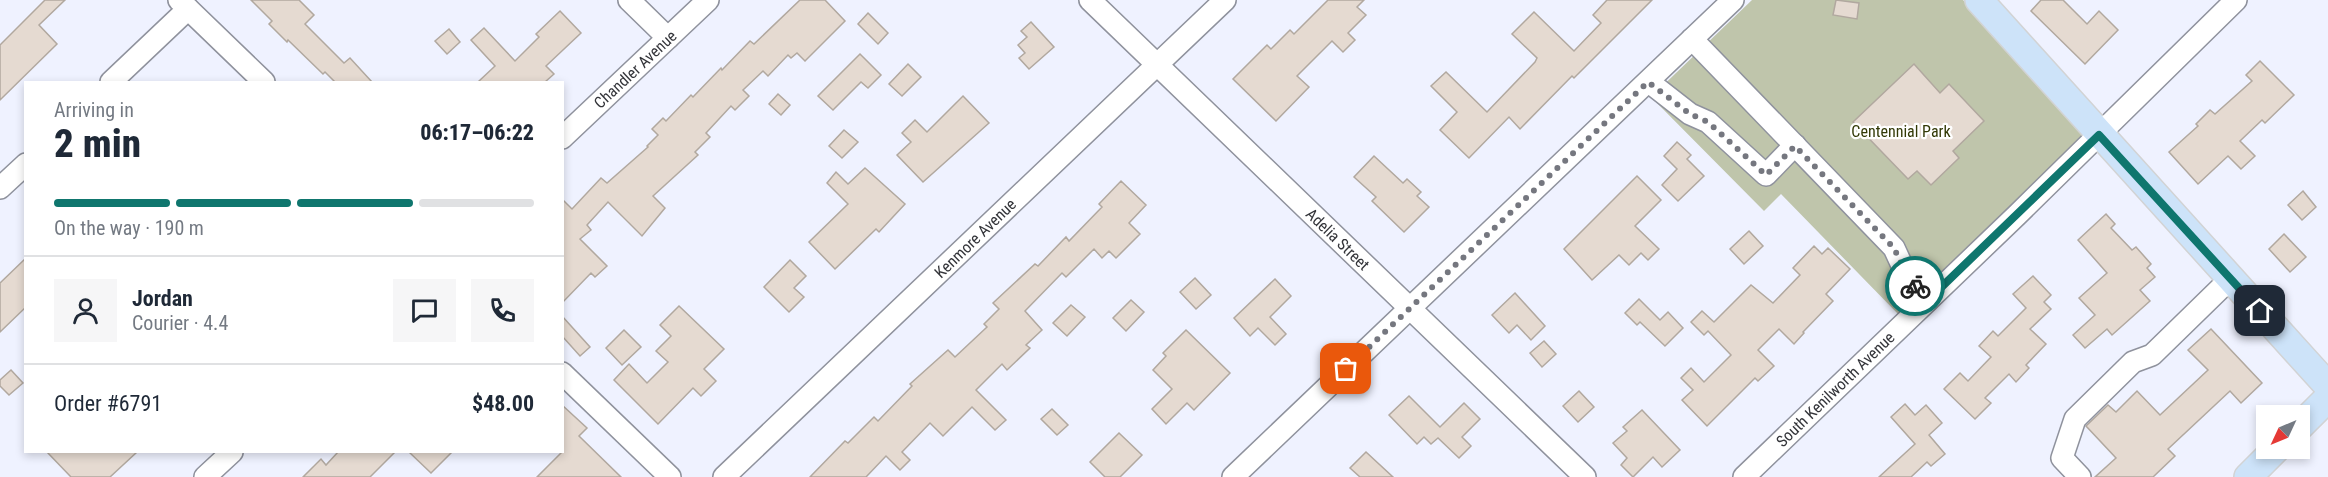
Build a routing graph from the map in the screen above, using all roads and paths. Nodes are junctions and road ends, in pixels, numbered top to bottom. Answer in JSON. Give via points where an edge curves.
{"nodes":[{"id":1,"x":629,"y":0,"type":"edge"},
{"id":2,"x":708,"y":0,"type":"edge"},
{"id":3,"x":1090,"y":0,"type":"edge"},
{"id":4,"x":1225,"y":0,"type":"edge"},
{"id":5,"x":1733,"y":0,"type":"edge"},
{"id":6,"x":1979,"y":0,"type":"edge"},
{"id":7,"x":2236,"y":0,"type":"edge"},
{"id":8,"x":183,"y":4,"type":"edge"},
{"id":9,"x":668,"y":38,"type":"junction"},
{"id":10,"x":1692,"y":39,"type":"junction"},
{"id":11,"x":1157,"y":64,"type":"junction"},
{"id":12,"x":112,"y":81,"type":"edge"},
{"id":13,"x":263,"y":81,"type":"edge"},
{"id":14,"x":1648,"y":82,"type":"junction"},
{"id":15,"x":2099,"y":135,"type":"junction"},
{"id":16,"x":564,"y":136,"type":"edge"},
{"id":17,"x":1795,"y":146,"type":"junction"},
{"id":18,"x":24,"y":166,"type":"edge"},
{"id":19,"x":0,"y":188,"type":"edge"},
{"id":20,"x":2230,"y":279,"type":"junction"},
{"id":21,"x":1927,"y":301,"type":"junction"},
{"id":22,"x":1410,"y":308,"type":"junction"},
{"id":23,"x":564,"y":375,"type":"edge"},
{"id":24,"x":2328,"y":386,"type":"edge"},
{"id":25,"x":2328,"y":398,"type":"edge"},
{"id":26,"x":2310,"y":416,"type":"edge"},
{"id":27,"x":231,"y":453,"type":"edge"},
{"id":28,"x":2266,"y":459,"type":"edge"},
{"id":29,"x":205,"y":477,"type":"edge"},
{"id":30,"x":670,"y":477,"type":"edge"},
{"id":31,"x":724,"y":477,"type":"edge"},
{"id":32,"x":1233,"y":477,"type":"edge"},
{"id":33,"x":1585,"y":477,"type":"edge"},
{"id":34,"x":1744,"y":477,"type":"edge"},
{"id":35,"x":2080,"y":477,"type":"edge"},
{"id":36,"x":2248,"y":477,"type":"edge"}],
"edges":[{"from":1,"to":9,"type":"street"},
{"from":2,"to":9,"type":"street","name":"Chandler Avenue"},
{"from":3,"to":11,"type":"street","name":"Adelia Street"},
{"from":4,"to":11,"type":"street","name":"Kenmore Avenue"},
{"from":5,"to":10,"type":"street"},
{"from":6,"to":15,"type":"main road"},
{"from":7,"to":15,"type":"street","name":"South Kenilworth Avenue"},
{"from":8,"to":12,"type":"street"},
{"from":8,"to":13,"type":"street"},
{"from":9,"to":16,"type":"street","name":"Chandler Avenue"},
{"from":10,"to":14,"type":"street"},
{"from":10,"to":17,"type":"street"},
{"from":11,"to":22,"type":"street","name":"Adelia Street"},
{"from":11,"to":31,"type":"street","name":"Kenmore Avenue"},
{"from":14,"to":17,"type":"street","via":[[1690,114],[1708,122],[1766,175]]},
{"from":14,"to":22,"type":"street"},
{"from":15,"to":20,"type":"main road"},
{"from":15,"to":21,"type":"street","name":"South Kenilworth Avenue"},
{"from":17,"to":21,"type":"street","via":[[1894,248],[1906,274]]},
{"from":18,"to":19,"type":"street"},
{"from":20,"to":24,"type":"main road"},
{"from":20,"to":35,"type":"street","via":[[2152,355],[2133,362],[2075,419],[2062,458]]},
{"from":21,"to":34,"type":"street","name":"South Kenilworth Avenue"},
{"from":22,"to":32,"type":"street"},
{"from":22,"to":33,"type":"street","name":"Adelia Street"},
{"from":23,"to":30,"type":"street"},
{"from":25,"to":26,"type":"main road"},
{"from":27,"to":29,"type":"street"},
{"from":28,"to":36,"type":"main road"}]}
